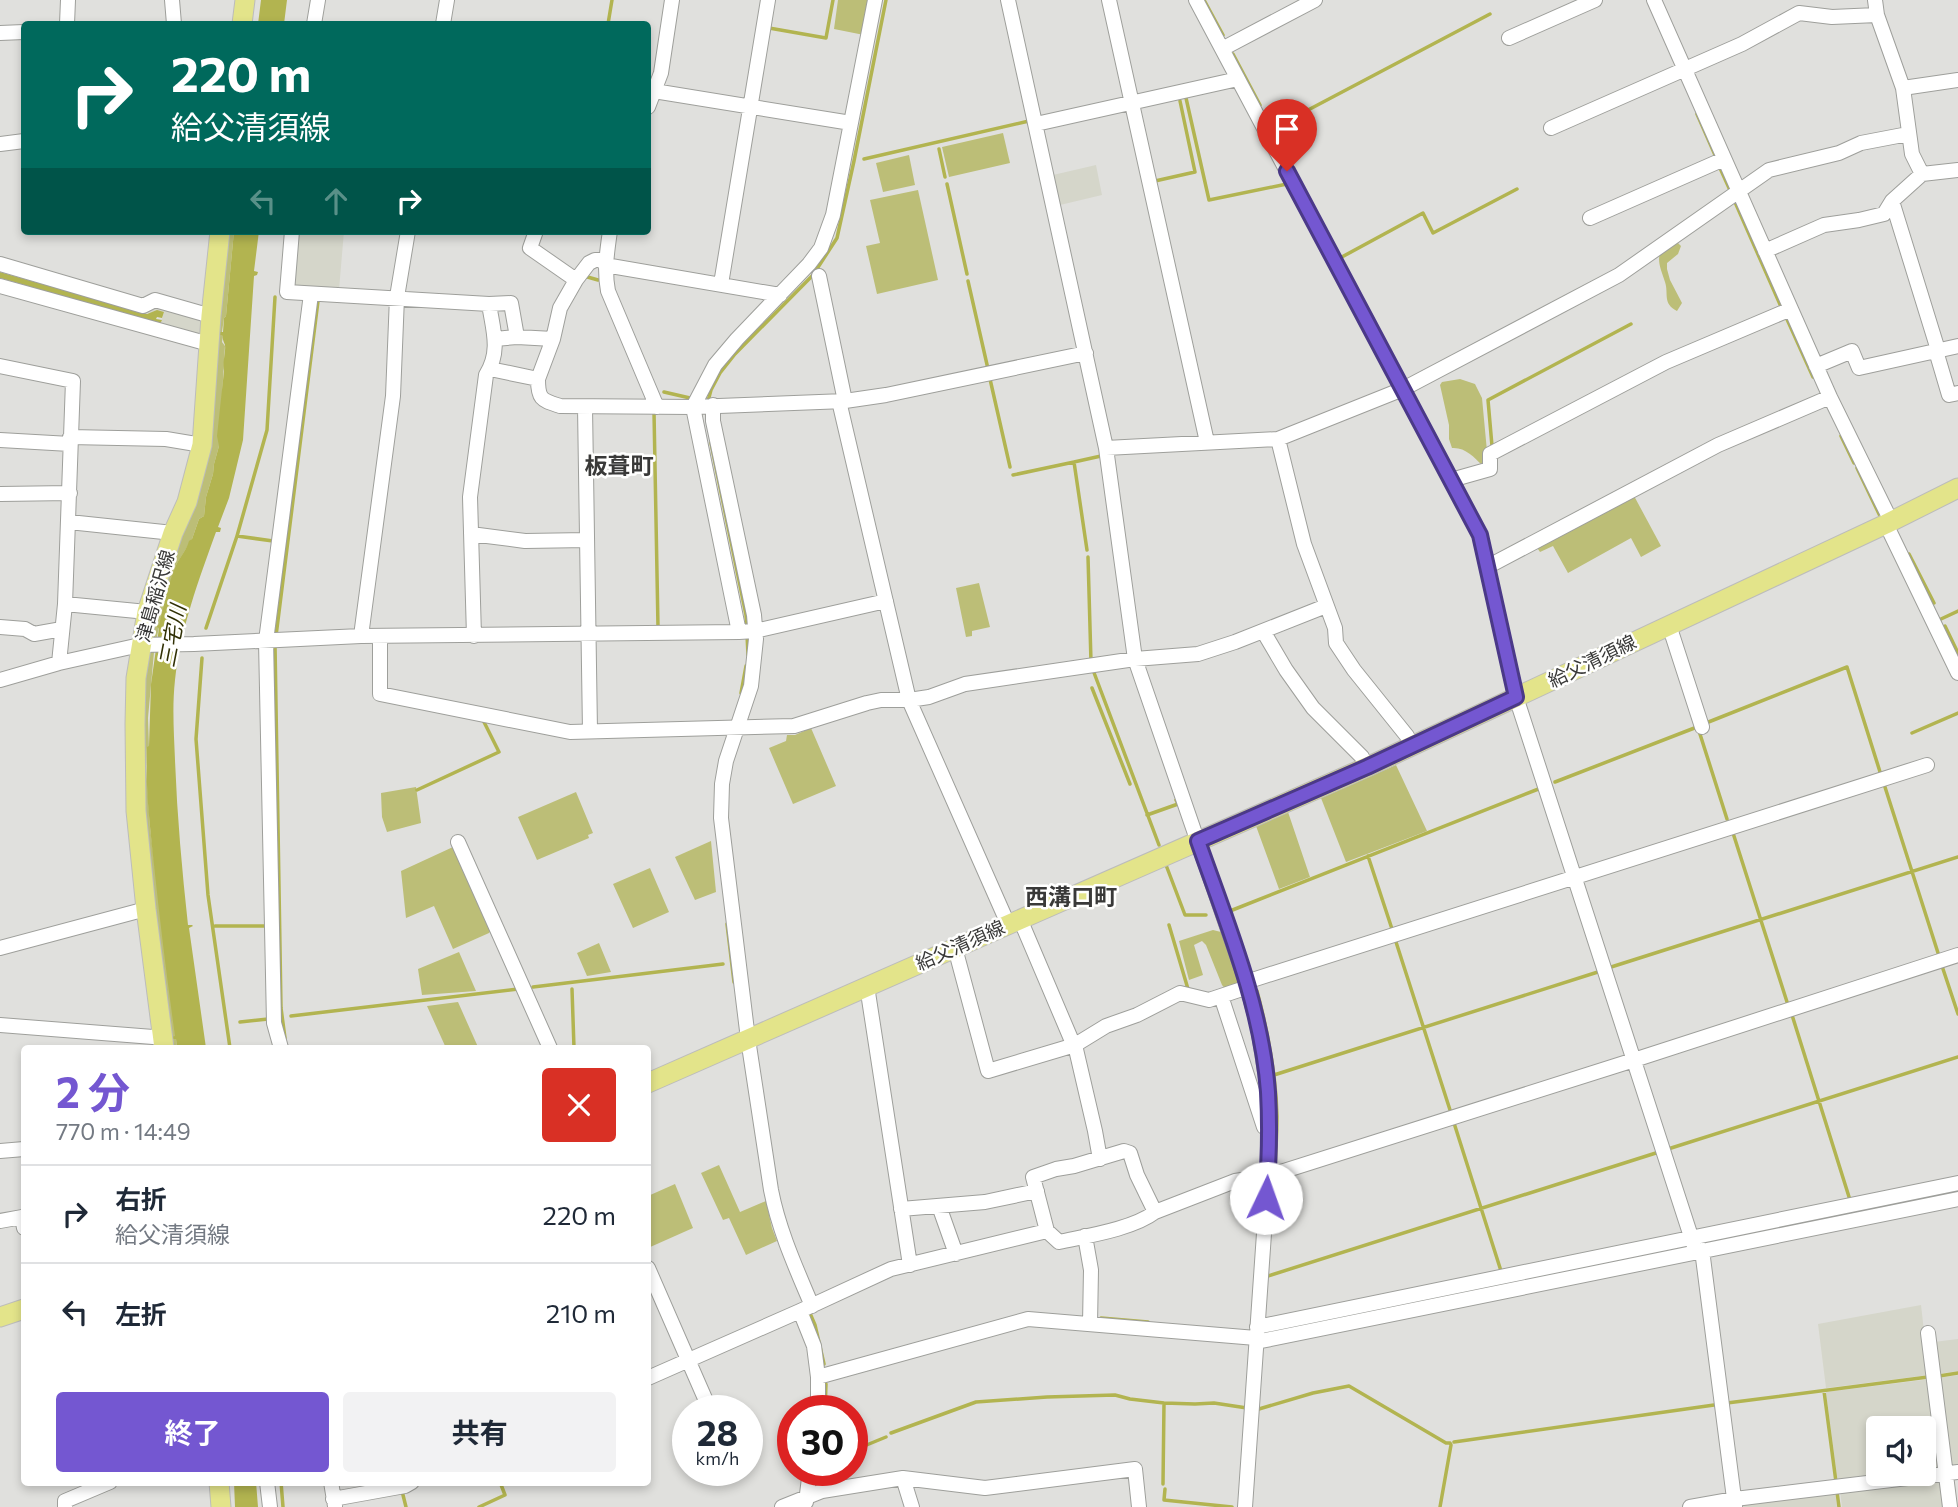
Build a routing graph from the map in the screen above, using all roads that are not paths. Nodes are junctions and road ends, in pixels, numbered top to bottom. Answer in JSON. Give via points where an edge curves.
{"nodes":[{"id":1,"x":68,"y":0,"type":"edge"},
{"id":2,"x":172,"y":0,"type":"edge"},
{"id":3,"x":245,"y":0,"type":"edge"},
{"id":4,"x":318,"y":0,"type":"edge"},
{"id":5,"x":447,"y":0,"type":"edge"},
{"id":6,"x":672,"y":0,"type":"edge"},
{"id":7,"x":768,"y":0,"type":"edge"},
{"id":8,"x":875,"y":0,"type":"edge"},
{"id":9,"x":1008,"y":0,"type":"edge"},
{"id":10,"x":1109,"y":0,"type":"edge"},
{"id":11,"x":1196,"y":0,"type":"edge"},
{"id":12,"x":1315,"y":0,"type":"edge"},
{"id":13,"x":1595,"y":0,"type":"edge"},
{"id":14,"x":1654,"y":0,"type":"edge"},
{"id":15,"x":1875,"y":0,"type":"edge"},
{"id":16,"x":1877,"y":15,"type":"junction"},
{"id":17,"x":67,"y":21,"type":"edge"},
{"id":18,"x":174,"y":21,"type":"edge"},
{"id":19,"x":242,"y":21,"type":"edge"},
{"id":20,"x":314,"y":21,"type":"edge"},
{"id":21,"x":444,"y":21,"type":"edge"},
{"id":22,"x":21,"y":32,"type":"edge"},
{"id":23,"x":0,"y":33,"type":"edge"},
{"id":24,"x":1509,"y":38,"type":"dead end"},
{"id":25,"x":1222,"y":49,"type":"junction"},
{"id":26,"x":1685,"y":69,"type":"junction"},
{"id":27,"x":1238,"y":79,"type":"junction"},
{"id":28,"x":1958,"y":80,"type":"edge"},
{"id":29,"x":1903,"y":88,"type":"junction"},
{"id":30,"x":651,"y":96,"type":"edge"},
{"id":31,"x":651,"y":98,"type":"edge"},
{"id":32,"x":1131,"y":103,"type":"junction"},
{"id":33,"x":751,"y":107,"type":"junction"},
{"id":34,"x":851,"y":123,"type":"junction"},
{"id":35,"x":1036,"y":124,"type":"junction"},
{"id":36,"x":1550,"y":128,"type":"dead end"},
{"id":37,"x":1908,"y":134,"type":"junction"},
{"id":38,"x":21,"y":141,"type":"edge"},
{"id":39,"x":0,"y":144,"type":"edge"},
{"id":40,"x":1724,"y":159,"type":"junction"},
{"id":41,"x":1958,"y":170,"type":"edge"},
{"id":42,"x":1922,"y":174,"type":"junction"},
{"id":43,"x":1738,"y":191,"type":"junction"},
{"id":44,"x":1892,"y":201,"type":"junction"},
{"id":45,"x":1590,"y":218,"type":"dead end"},
{"id":46,"x":220,"y":235,"type":"edge"},
{"id":47,"x":292,"y":235,"type":"edge"},
{"id":48,"x":407,"y":235,"type":"edge"},
{"id":49,"x":535,"y":235,"type":"edge"},
{"id":50,"x":609,"y":235,"type":"edge"},
{"id":51,"x":1765,"y":251,"type":"junction"},
{"id":52,"x":605,"y":262,"type":"junction"},
{"id":53,"x":0,"y":264,"type":"edge"},
{"id":54,"x":819,"y":276,"type":"dead end"},
{"id":55,"x":576,"y":280,"type":"junction"},
{"id":56,"x":720,"y":284,"type":"junction"},
{"id":57,"x":0,"y":286,"type":"edge"},
{"id":58,"x":311,"y":294,"type":"junction"},
{"id":59,"x":780,"y":295,"type":"junction"},
{"id":60,"x":397,"y":297,"type":"junction"},
{"id":61,"x":489,"y":304,"type":"junction"},
{"id":62,"x":1791,"y":309,"type":"junction"},
{"id":63,"x":211,"y":316,"type":"junction"},
{"id":64,"x":517,"y":337,"type":"junction"},
{"id":65,"x":495,"y":339,"type":"junction"},
{"id":66,"x":553,"y":339,"type":"junction"},
{"id":67,"x":209,"y":344,"type":"junction"},
{"id":68,"x":1958,"y":346,"type":"edge"},
{"id":69,"x":1937,"y":351,"type":"junction"},
{"id":70,"x":1086,"y":353,"type":"junction"},
{"id":71,"x":0,"y":366,"type":"edge"},
{"id":72,"x":1816,"y":366,"type":"junction"},
{"id":73,"x":490,"y":369,"type":"junction"},
{"id":74,"x":538,"y":379,"type":"junction"},
{"id":75,"x":1403,"y":389,"type":"junction"},
{"id":76,"x":1958,"y":393,"type":"edge"},
{"id":77,"x":1830,"y":397,"type":"junction"},
{"id":78,"x":842,"y":401,"type":"junction"},
{"id":79,"x":705,"y":406,"type":"junction"},
{"id":80,"x":585,"y":407,"type":"junction"},
{"id":81,"x":657,"y":407,"type":"junction"},
{"id":82,"x":1278,"y":439,"type":"junction"},
{"id":83,"x":0,"y":440,"type":"edge"},
{"id":84,"x":70,"y":440,"type":"junction"},
{"id":85,"x":1207,"y":442,"type":"junction"},
{"id":86,"x":202,"y":445,"type":"junction"},
{"id":87,"x":1107,"y":448,"type":"junction"},
{"id":88,"x":1451,"y":480,"type":"junction"},
{"id":89,"x":1958,"y":488,"type":"edge"},
{"id":90,"x":70,"y":493,"type":"junction"},
{"id":91,"x":0,"y":494,"type":"edge"},
{"id":92,"x":69,"y":522,"type":"junction"},
{"id":93,"x":1888,"y":522,"type":"junction"},
{"id":94,"x":173,"y":533,"type":"junction"},
{"id":95,"x":471,"y":534,"type":"junction"},
{"id":96,"x":587,"y":540,"type":"junction"},
{"id":97,"x":1487,"y":567,"type":"junction"},
{"id":98,"x":886,"y":601,"type":"junction"},
{"id":99,"x":65,"y":604,"type":"junction"},
{"id":100,"x":1326,"y":606,"type":"junction"},
{"id":101,"x":147,"y":612,"type":"junction"},
{"id":102,"x":1669,"y":625,"type":"junction"},
{"id":103,"x":0,"y":627,"type":"edge"},
{"id":104,"x":62,"y":629,"type":"junction"},
{"id":105,"x":1262,"y":631,"type":"junction"},
{"id":106,"x":747,"y":632,"type":"junction"},
{"id":107,"x":588,"y":635,"type":"junction"},
{"id":108,"x":361,"y":636,"type":"junction"},
{"id":109,"x":474,"y":636,"type":"junction"},
{"id":110,"x":380,"y":637,"type":"junction"},
{"id":111,"x":272,"y":640,"type":"junction"},
{"id":112,"x":144,"y":645,"type":"junction"},
{"id":113,"x":1135,"y":659,"type":"junction"},
{"id":114,"x":59,"y":663,"type":"junction"},
{"id":115,"x":1958,"y":673,"type":"edge"},
{"id":116,"x":0,"y":680,"type":"edge"},
{"id":117,"x":1516,"y":697,"type":"junction"},
{"id":118,"x":909,"y":700,"type":"junction"},
{"id":119,"x":1702,"y":727,"type":"dead end"},
{"id":120,"x":732,"y":728,"type":"junction"},
{"id":121,"x":590,"y":731,"type":"junction"},
{"id":122,"x":1412,"y":746,"type":"junction"},
{"id":123,"x":1927,"y":765,"type":"dead end"},
{"id":124,"x":1367,"y":767,"type":"junction"},
{"id":125,"x":1198,"y":841,"type":"junction"},
{"id":126,"x":458,"y":842,"type":"dead end"},
{"id":127,"x":1575,"y":877,"type":"junction"},
{"id":128,"x":146,"y":909,"type":"junction"},
{"id":129,"x":1014,"y":922,"type":"junction"},
{"id":130,"x":0,"y":948,"type":"edge"},
{"id":131,"x":955,"y":948,"type":"junction"},
{"id":132,"x":1958,"y":955,"type":"edge"},
{"id":133,"x":1247,"y":984,"type":"junction"},
{"id":134,"x":867,"y":986,"type":"junction"},
{"id":135,"x":1221,"y":996,"type":"junction"},
{"id":136,"x":0,"y":1025,"type":"edge"},
{"id":137,"x":748,"y":1039,"type":"junction"},
{"id":138,"x":163,"y":1042,"type":"edge"},
{"id":139,"x":280,"y":1045,"type":"edge"},
{"id":140,"x":549,"y":1045,"type":"edge"},
{"id":141,"x":1074,"y":1046,"type":"junction"},
{"id":142,"x":1634,"y":1060,"type":"junction"},
{"id":143,"x":651,"y":1082,"type":"edge"},
{"id":144,"x":1268,"y":1139,"type":"junction"},
{"id":145,"x":21,"y":1149,"type":"edge"},
{"id":146,"x":0,"y":1151,"type":"edge"},
{"id":147,"x":1100,"y":1159,"type":"junction"},
{"id":148,"x":1268,"y":1176,"type":"junction"},
{"id":149,"x":1958,"y":1183,"type":"edge"},
{"id":150,"x":1037,"y":1191,"type":"junction"},
{"id":151,"x":1958,"y":1199,"type":"edge"},
{"id":152,"x":939,"y":1206,"type":"junction"},
{"id":153,"x":901,"y":1209,"type":"junction"},
{"id":154,"x":1156,"y":1212,"type":"junction"},
{"id":155,"x":21,"y":1217,"type":"edge"},
{"id":156,"x":0,"y":1221,"type":"edge"},
{"id":157,"x":1048,"y":1231,"type":"junction"},
{"id":158,"x":1084,"y":1236,"type":"junction"},
{"id":159,"x":1697,"y":1247,"type":"junction"},
{"id":160,"x":956,"y":1254,"type":"junction"},
{"id":161,"x":910,"y":1265,"type":"junction"},
{"id":162,"x":651,"y":1275,"type":"edge"},
{"id":163,"x":806,"y":1309,"type":"junction"},
{"id":164,"x":21,"y":1310,"type":"edge"},
{"id":165,"x":0,"y":1317,"type":"edge"},
{"id":166,"x":1090,"y":1324,"type":"junction"},
{"id":167,"x":1928,"y":1333,"type":"dead end"},
{"id":168,"x":1257,"y":1336,"type":"junction"},
{"id":169,"x":688,"y":1361,"type":"junction"},
{"id":170,"x":651,"y":1377,"type":"edge"},
{"id":171,"x":818,"y":1377,"type":"junction"},
{"id":172,"x":703,"y":1395,"type":"edge"},
{"id":173,"x":818,"y":1395,"type":"edge"},
{"id":174,"x":1952,"y":1472,"type":"edge"},
{"id":175,"x":903,"y":1478,"type":"junction"},
{"id":176,"x":93,"y":1486,"type":"edge"},
{"id":177,"x":219,"y":1486,"type":"edge"},
{"id":178,"x":267,"y":1486,"type":"edge"},
{"id":179,"x":400,"y":1486,"type":"edge"},
{"id":180,"x":806,"y":1502,"type":"edge"},
{"id":181,"x":334,"y":1503,"type":"edge"},
{"id":182,"x":1735,"y":1503,"type":"edge"},
{"id":183,"x":65,"y":1507,"type":"edge"},
{"id":184,"x":221,"y":1507,"type":"edge"},
{"id":185,"x":270,"y":1507,"type":"edge"},
{"id":186,"x":782,"y":1507,"type":"edge"},
{"id":187,"x":912,"y":1507,"type":"edge"},
{"id":188,"x":1139,"y":1507,"type":"edge"},
{"id":189,"x":1245,"y":1507,"type":"edge"},
{"id":190,"x":1690,"y":1507,"type":"edge"},
{"id":191,"x":1950,"y":1507,"type":"edge"}],
"edges":[{"from":1,"to":17,"type":"street"},
{"from":2,"to":18,"type":"street"},
{"from":3,"to":19,"type":"main road"},
{"from":4,"to":20,"type":"street"},
{"from":5,"to":21,"type":"street"},
{"from":6,"to":30,"type":"street","via":[[661,74]]},
{"from":7,"to":33,"type":"street"},
{"from":8,"to":34,"type":"street"},
{"from":9,"to":35,"type":"street"},
{"from":10,"to":32,"type":"street"},
{"from":11,"to":25,"type":"street"},
{"from":12,"to":25,"type":"street"},
{"from":13,"to":24,"type":"street"},
{"from":14,"to":26,"type":"street"},
{"from":15,"to":16,"type":"street"},
{"from":16,"to":26,"type":"street","via":[[1799,13]]},
{"from":16,"to":29,"type":"street"},
{"from":22,"to":23,"type":"street"},
{"from":25,"to":27,"type":"street"},
{"from":26,"to":36,"type":"street"},
{"from":26,"to":40,"type":"street"},
{"from":27,"to":32,"type":"street"},
{"from":27,"to":75,"type":"street"},
{"from":28,"to":29,"type":"street"},
{"from":29,"to":37,"type":"street"},
{"from":31,"to":33,"type":"street"},
{"from":32,"to":35,"type":"street"},
{"from":32,"to":85,"type":"street"},
{"from":33,"to":34,"type":"street"},
{"from":33,"to":56,"type":"street"},
{"from":34,"to":59,"type":"street","via":[[833,215],[821,248]]},
{"from":35,"to":70,"type":"street"},
{"from":37,"to":42,"type":"street"},
{"from":37,"to":43,"type":"street","via":[[1769,170]]},
{"from":38,"to":39,"type":"street"},
{"from":40,"to":43,"type":"street"},
{"from":40,"to":45,"type":"street"},
{"from":41,"to":42,"type":"street"},
{"from":42,"to":44,"type":"street"},
{"from":43,"to":51,"type":"street"},
{"from":43,"to":75,"type":"street","via":[[1619,275]]},
{"from":44,"to":51,"type":"street","via":[[1884,214],[1824,225]]},
{"from":44,"to":69,"type":"street"},
{"from":46,"to":63,"type":"main road","name":"津島稲沢線"},
{"from":47,"to":58,"type":"street","via":[[287,292]]},
{"from":48,"to":60,"type":"street"},
{"from":49,"to":55,"type":"street","via":[[530,248]]},
{"from":50,"to":52,"type":"street"},
{"from":51,"to":62,"type":"street"},
{"from":52,"to":55,"type":"street","via":[[589,263]]},
{"from":52,"to":56,"type":"street"},
{"from":52,"to":81,"type":"street","via":[[608,292]]},
{"from":53,"to":63,"type":"street","via":[[143,306],[155,300]]},
{"from":54,"to":78,"type":"street"},
{"from":55,"to":66,"type":"street","via":[[560,308]]},
{"from":56,"to":59,"type":"street"},
{"from":57,"to":67,"type":"street"},
{"from":58,"to":60,"type":"street"},
{"from":58,"to":111,"type":"street"},
{"from":59,"to":79,"type":"street","via":[[715,365]]},
{"from":60,"to":61,"type":"street"},
{"from":60,"to":108,"type":"street","via":[[393,396]]},
{"from":61,"to":64,"type":"street","via":[[511,303]]},
{"from":61,"to":65,"type":"street"},
{"from":62,"to":72,"type":"street"},
{"from":62,"to":88,"type":"street","via":[[1666,362],[1490,454],[1490,469]]},
{"from":63,"to":67,"type":"main road","name":"津島稲沢線"},
{"from":64,"to":65,"type":"street"},
{"from":64,"to":66,"type":"street"},
{"from":65,"to":73,"type":"street"},
{"from":66,"to":74,"type":"street"},
{"from":67,"to":86,"type":"main road","name":"津島稲沢線"},
{"from":68,"to":69,"type":"street"},
{"from":69,"to":72,"type":"street","via":[[1859,368],[1852,351]]},
{"from":69,"to":76,"type":"street","via":[[1949,395]]},
{"from":70,"to":78,"type":"street"},
{"from":70,"to":87,"type":"street"},
{"from":71,"to":84,"type":"street","via":[[73,382]]},
{"from":72,"to":77,"type":"street"},
{"from":73,"to":74,"type":"street"},
{"from":73,"to":95,"type":"street","via":[[470,497]]},
{"from":74,"to":80,"type":"street","via":[[542,400]]},
{"from":75,"to":82,"type":"street"},
{"from":75,"to":88,"type":"street"},
{"from":77,"to":93,"type":"street"},
{"from":77,"to":97,"type":"street","via":[[1718,445]]},
{"from":78,"to":79,"type":"street"},
{"from":78,"to":98,"type":"street"},
{"from":79,"to":81,"type":"street"},
{"from":79,"to":106,"type":"street","via":[[713,421],[754,615]]},
{"from":80,"to":81,"type":"street"},
{"from":80,"to":96,"type":"street"},
{"from":82,"to":85,"type":"street"},
{"from":82,"to":100,"type":"street","via":[[1304,544]]},
{"from":83,"to":84,"type":"street"},
{"from":84,"to":86,"type":"street","via":[[166,439]]},
{"from":84,"to":90,"type":"street"},
{"from":85,"to":87,"type":"street"},
{"from":86,"to":94,"type":"main road","name":"津島稲沢線","via":[[187,502]]},
{"from":87,"to":113,"type":"street"},
{"from":88,"to":97,"type":"street","via":[[1480,535]]},
{"from":89,"to":93,"type":"main road","name":"給父清須線"},
{"from":90,"to":91,"type":"street"},
{"from":90,"to":92,"type":"street"},
{"from":92,"to":94,"type":"street"},
{"from":92,"to":99,"type":"street"},
{"from":93,"to":102,"type":"main road","name":"給父清須線"},
{"from":93,"to":115,"type":"street"},
{"from":94,"to":101,"type":"main road","name":"津島稲沢線"},
{"from":95,"to":96,"type":"street","via":[[525,541]]},
{"from":95,"to":109,"type":"street"},
{"from":96,"to":107,"type":"street"},
{"from":97,"to":117,"type":"street"},
{"from":98,"to":106,"type":"street"},
{"from":98,"to":118,"type":"street"},
{"from":99,"to":101,"type":"street"},
{"from":99,"to":104,"type":"street"},
{"from":100,"to":105,"type":"street"},
{"from":100,"to":122,"type":"street","via":[[1336,643]]},
{"from":101,"to":112,"type":"main road","name":"津島稲沢線"},
{"from":102,"to":117,"type":"main road","name":"給父清須線"},
{"from":102,"to":119,"type":"street"},
{"from":103,"to":104,"type":"street","via":[[25,629],[34,635]]},
{"from":104,"to":114,"type":"street"},
{"from":105,"to":113,"type":"street","via":[[1198,654]]},
{"from":105,"to":124,"type":"street","via":[[1313,708]]},
{"from":106,"to":107,"type":"street"},
{"from":106,"to":120,"type":"street","via":[[756,639],[751,686]]},
{"from":107,"to":109,"type":"street"},
{"from":107,"to":121,"type":"street"},
{"from":108,"to":110,"type":"street"},
{"from":108,"to":111,"type":"street"},
{"from":109,"to":110,"type":"street"},
{"from":110,"to":121,"type":"street","via":[[380,694],[570,732]]},
{"from":111,"to":112,"type":"street"},
{"from":111,"to":139,"type":"street","via":[[274,1023]]},
{"from":112,"to":114,"type":"street"},
{"from":112,"to":128,"type":"main road","name":"津島稲沢線","via":[[136,678],[135,724]]},
{"from":113,"to":118,"type":"street","via":[[965,684]]},
{"from":113,"to":125,"type":"street"},
{"from":114,"to":116,"type":"street"},
{"from":117,"to":122,"type":"main road","name":"給父清須線"},
{"from":117,"to":127,"type":"street"},
{"from":118,"to":120,"type":"street","via":[[867,703],[794,726]]},
{"from":118,"to":129,"type":"street"},
{"from":120,"to":121,"type":"street"},
{"from":120,"to":137,"type":"street","via":[[721,818]]},
{"from":122,"to":124,"type":"main road","name":"給父清須線"},
{"from":123,"to":127,"type":"street"},
{"from":124,"to":125,"type":"main road","name":"給父清須線"},
{"from":125,"to":129,"type":"main road","name":"給父清須線"},
{"from":125,"to":133,"type":"street"},
{"from":126,"to":140,"type":"street"},
{"from":127,"to":133,"type":"street"},
{"from":127,"to":142,"type":"street"},
{"from":128,"to":130,"type":"street"},
{"from":128,"to":138,"type":"main road","name":"津島稲沢線"},
{"from":129,"to":131,"type":"main road","name":"給父清須線"},
{"from":129,"to":141,"type":"street"},
{"from":131,"to":134,"type":"main road","name":"給父清須線"},
{"from":131,"to":141,"type":"street","via":[[988,1071]]},
{"from":132,"to":142,"type":"street"},
{"from":133,"to":135,"type":"street"},
{"from":133,"to":144,"type":"street","via":[[1268,1091]]},
{"from":134,"to":137,"type":"main road","name":"給父清須線"},
{"from":134,"to":153,"type":"street"},
{"from":135,"to":141,"type":"street","via":[[1209,1000],[1180,993],[1106,1026]]},
{"from":135,"to":144,"type":"street"},
{"from":136,"to":138,"type":"street","via":[[153,1037]]},
{"from":137,"to":143,"type":"main road","name":"給父清須線"},
{"from":137,"to":163,"type":"street","via":[[775,1211]]},
{"from":141,"to":147,"type":"street"},
{"from":142,"to":148,"type":"street"},
{"from":142,"to":159,"type":"street"},
{"from":144,"to":148,"type":"street"},
{"from":145,"to":146,"type":"street"},
{"from":147,"to":150,"type":"street","via":[[1033,1177]]},
{"from":147,"to":154,"type":"street","via":[[1130,1153]]},
{"from":148,"to":154,"type":"street","via":[[1235,1181]]},
{"from":148,"to":168,"type":"street"},
{"from":149,"to":159,"type":"street"},
{"from":150,"to":152,"type":"street"},
{"from":150,"to":157,"type":"street"},
{"from":151,"to":159,"type":"street"},
{"from":152,"to":153,"type":"street"},
{"from":152,"to":160,"type":"street"},
{"from":153,"to":161,"type":"street"},
{"from":154,"to":158,"type":"street","via":[[1147,1219]]},
{"from":155,"to":156,"type":"street"},
{"from":157,"to":158,"type":"street","via":[[1059,1242]]},
{"from":157,"to":160,"type":"street"},
{"from":158,"to":166,"type":"street","via":[[1091,1270]]},
{"from":159,"to":168,"type":"street"},
{"from":159,"to":182,"type":"street"},
{"from":160,"to":161,"type":"street"},
{"from":161,"to":163,"type":"street","via":[[891,1269]]},
{"from":162,"to":169,"type":"street"},
{"from":163,"to":169,"type":"street"},
{"from":163,"to":171,"type":"street"},
{"from":164,"to":165,"type":"main road"},
{"from":166,"to":168,"type":"street"},
{"from":166,"to":171,"type":"street","via":[[1028,1319]]},
{"from":167,"to":174,"type":"street"},
{"from":168,"to":189,"type":"street"},
{"from":169,"to":170,"type":"street"},
{"from":169,"to":172,"type":"street"},
{"from":171,"to":173,"type":"street"},
{"from":174,"to":182,"type":"street"},
{"from":174,"to":191,"type":"street"},
{"from":175,"to":180,"type":"street","via":[[822,1491]]},
{"from":175,"to":187,"type":"street"},
{"from":175,"to":188,"type":"street","via":[[985,1488],[1135,1469]]},
{"from":176,"to":183,"type":"street","via":[[65,1501]]},
{"from":177,"to":184,"type":"main road"},
{"from":178,"to":185,"type":"street"},
{"from":179,"to":181,"type":"street"},
{"from":180,"to":186,"type":"street"},
{"from":182,"to":190,"type":"street"}]}
